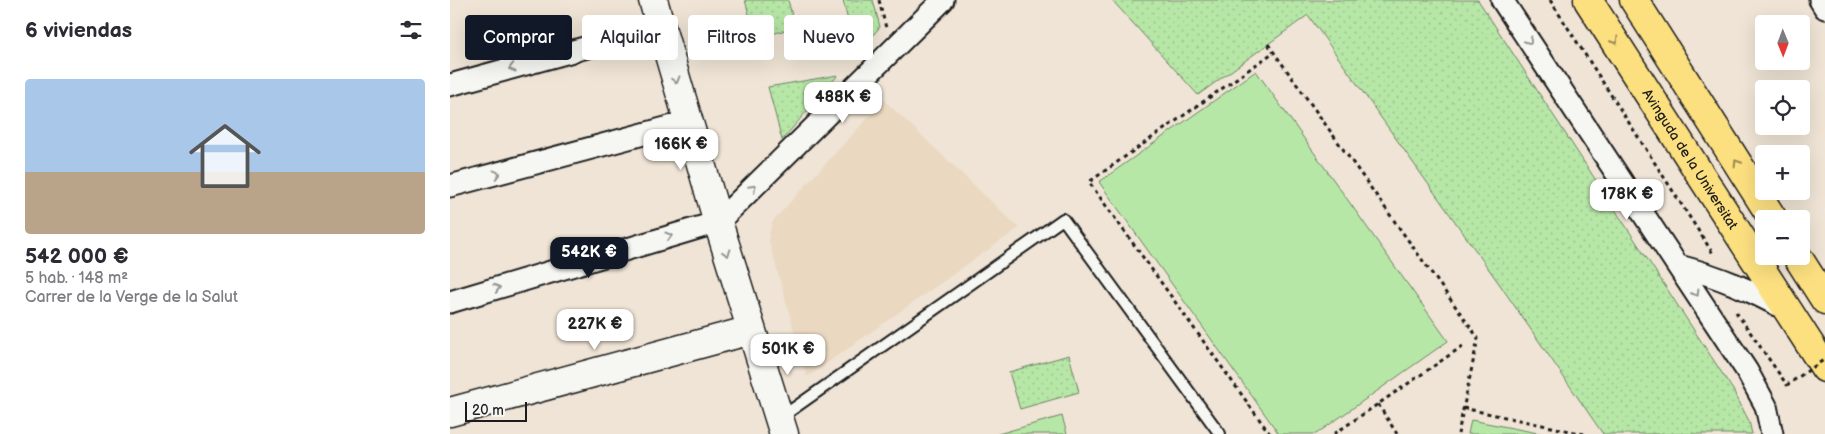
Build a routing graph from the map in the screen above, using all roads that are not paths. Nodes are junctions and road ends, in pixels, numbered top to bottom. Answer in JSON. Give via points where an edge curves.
{"nodes":[{"id":1,"x":653,"y":0,"type":"edge"},
{"id":2,"x":943,"y":0,"type":"edge"},
{"id":3,"x":1502,"y":0,"type":"edge"},
{"id":4,"x":1588,"y":0,"type":"edge"},
{"id":5,"x":1634,"y":0,"type":"edge"},
{"id":6,"x":1820,"y":0,"type":"edge"},
{"id":7,"x":1825,"y":8,"type":"edge"},
{"id":8,"x":657,"y":15,"type":"edge"},
{"id":9,"x":582,"y":49,"type":"edge"},
{"id":10,"x":670,"y":60,"type":"edge"},
{"id":11,"x":450,"y":85,"type":"edge"},
{"id":12,"x":688,"y":122,"type":"junction"},
{"id":13,"x":450,"y":186,"type":"edge"},
{"id":14,"x":1767,"y":210,"type":"edge"},
{"id":15,"x":718,"y":222,"type":"junction"},
{"id":16,"x":1803,"y":265,"type":"edge"},
{"id":17,"x":1679,"y":266,"type":"junction"},
{"id":18,"x":1825,"y":300,"type":"edge"},
{"id":19,"x":450,"y":302,"type":"edge"},
{"id":20,"x":1790,"y":312,"type":"junction"},
{"id":21,"x":751,"y":330,"type":"junction"},
{"id":22,"x":1825,"y":368,"type":"edge"},
{"id":23,"x":450,"y":412,"type":"edge"},
{"id":24,"x":782,"y":426,"type":"edge"},
{"id":25,"x":1220,"y":434,"type":"edge"},
{"id":26,"x":1772,"y":434,"type":"edge"}],
"edges":[{"from":1,"to":8,"type":"street"},
{"from":15,"to":2,"type":"street","one_way":true},
{"from":3,"to":17,"type":"street","one_way":true},
{"from":4,"to":20,"type":"main road","name":"Avinguda de la Universitat","one_way":true},
{"from":14,"to":5,"type":"main road","one_way":true},
{"from":6,"to":7,"type":"street"},
{"from":9,"to":11,"type":"street","one_way":true},
{"from":10,"to":12,"type":"street","one_way":true},
{"from":13,"to":12,"type":"street","one_way":true},
{"from":12,"to":15,"type":"street"},
{"from":19,"to":15,"type":"street","one_way":true},
{"from":15,"to":21,"type":"street","one_way":true},
{"from":16,"to":18,"type":"main road"},
{"from":17,"to":20,"type":"street","via":[[1728,281]]},
{"from":17,"to":26,"type":"street","one_way":true,"via":[[1747,370],[1766,406]]},
{"from":20,"to":22,"type":"main road","name":"Avinguda de la Universitat"},
{"from":21,"to":23,"type":"street"},
{"from":21,"to":24,"type":"street"},
{"from":24,"to":25,"type":"lane","via":[[1063,219]]}]}
